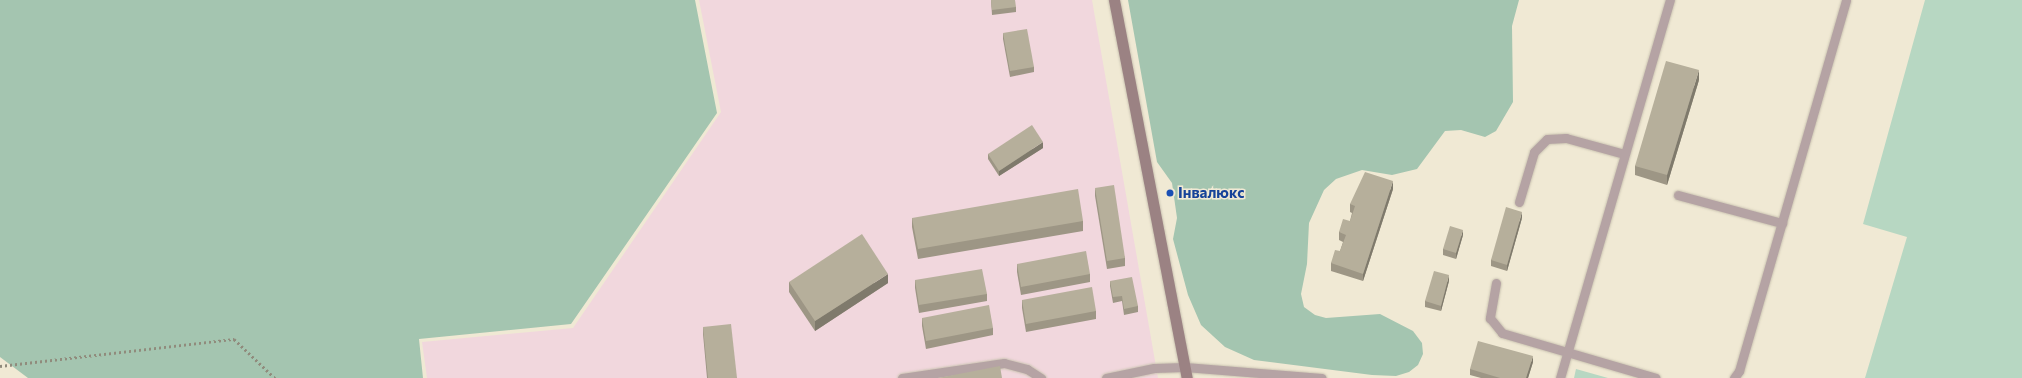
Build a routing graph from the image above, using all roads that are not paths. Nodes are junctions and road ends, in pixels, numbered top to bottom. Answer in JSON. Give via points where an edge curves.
{"nodes":[{"id":1,"x":1114,"y":0,"type":"edge"},
{"id":2,"x":1670,"y":0,"type":"edge"},
{"id":3,"x":1846,"y":0,"type":"edge"},
{"id":4,"x":1624,"y":154,"type":"junction"},
{"id":5,"x":1678,"y":195,"type":"dead end"},
{"id":6,"x":1519,"y":202,"type":"dead end"},
{"id":7,"x":1782,"y":223,"type":"junction"},
{"id":8,"x":1496,"y":283,"type":"dead end"},
{"id":9,"x":1567,"y":353,"type":"junction"},
{"id":10,"x":1186,"y":372,"type":"edge"},
{"id":11,"x":1112,"y":377,"type":"edge"},
{"id":12,"x":902,"y":378,"type":"edge"},
{"id":13,"x":1041,"y":378,"type":"edge"},
{"id":14,"x":1322,"y":378,"type":"edge"},
{"id":15,"x":1560,"y":378,"type":"edge"},
{"id":16,"x":1656,"y":378,"type":"edge"},
{"id":17,"x":1734,"y":378,"type":"edge"}],
"edges":[{"from":1,"to":10,"type":"main road"},
{"from":2,"to":4,"type":"lane"},
{"from":3,"to":7,"type":"lane"},
{"from":4,"to":6,"type":"lane","via":[[1566,138],[1546,139],[1534,152]]},
{"from":4,"to":9,"type":"lane"},
{"from":5,"to":7,"type":"lane"},
{"from":7,"to":17,"type":"lane"},
{"from":8,"to":9,"type":"lane","via":[[1489,308],[1495,326],[1510,338]]},
{"from":9,"to":15,"type":"lane"},
{"from":9,"to":16,"type":"lane"},
{"from":10,"to":11,"type":"lane"},
{"from":10,"to":14,"type":"lane"},
{"from":12,"to":13,"type":"lane","via":[[1004,363],[1027,369]]}]}
